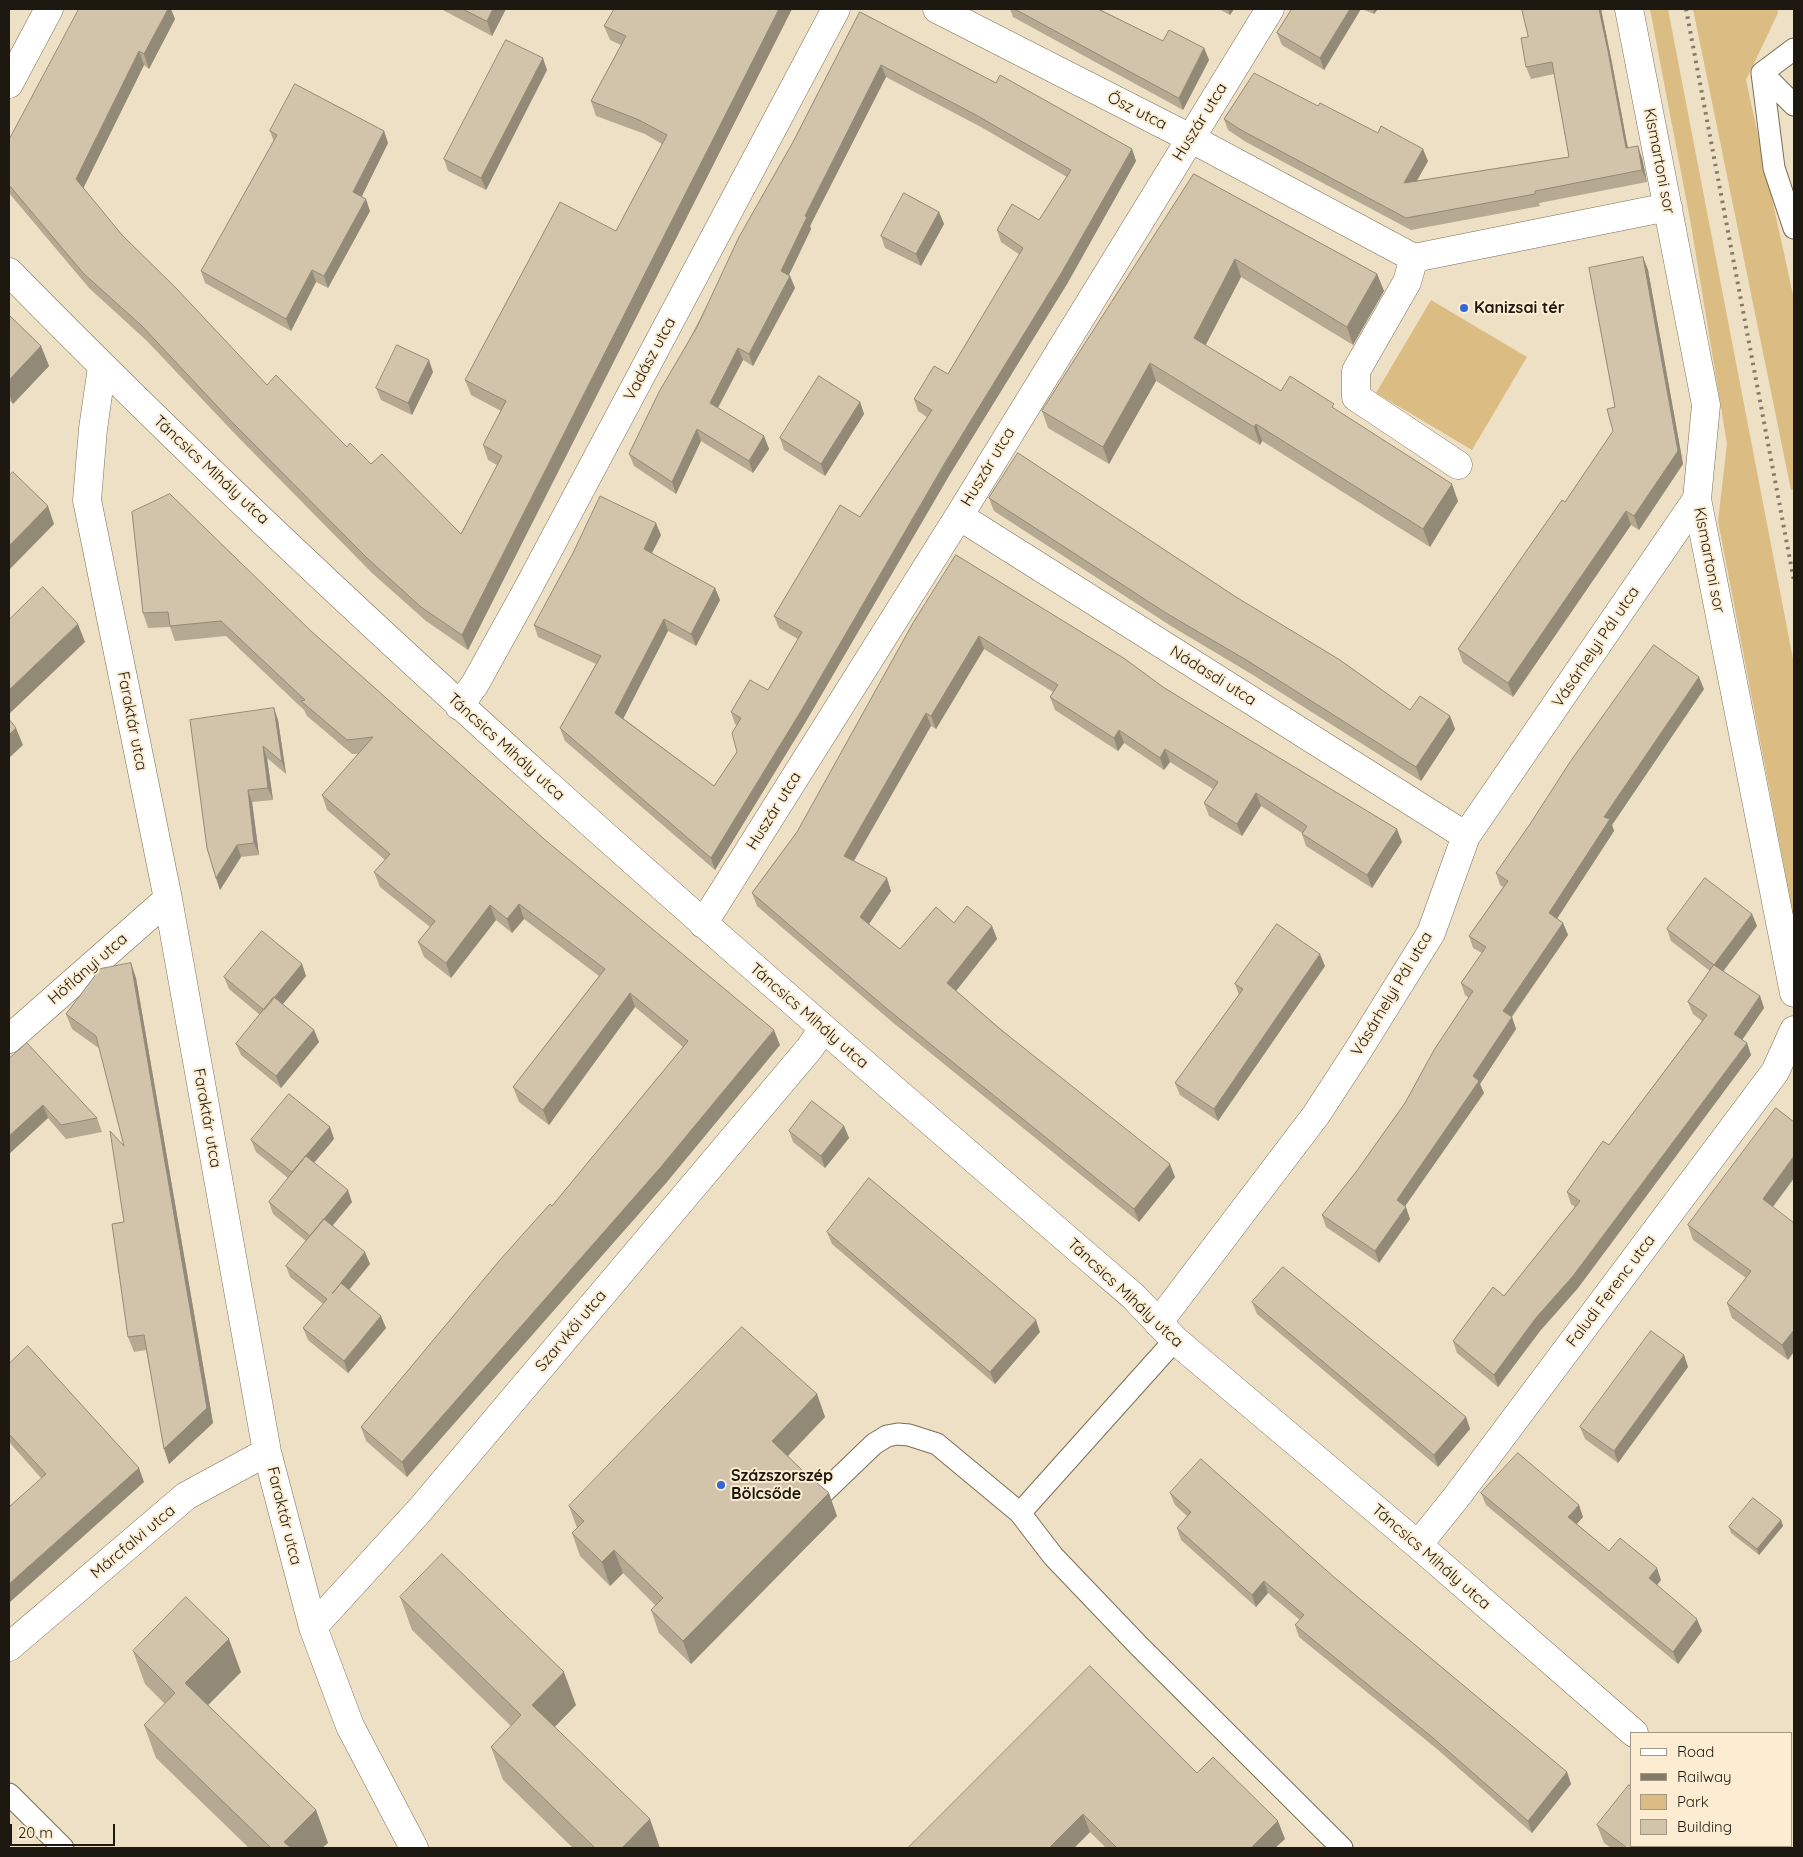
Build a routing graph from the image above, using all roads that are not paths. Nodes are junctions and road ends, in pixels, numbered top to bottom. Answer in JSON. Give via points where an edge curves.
{"nodes":[{"id":1,"x":49,"y":9,"type":"edge"},
{"id":2,"x":836,"y":9,"type":"edge"},
{"id":3,"x":938,"y":9,"type":"edge"},
{"id":4,"x":1270,"y":9,"type":"edge"},
{"id":5,"x":1629,"y":9,"type":"edge"},
{"id":6,"x":1794,"y":49,"type":"edge"},
{"id":7,"x":1762,"y":73,"type":"junction"},
{"id":8,"x":9,"y":84,"type":"edge"},
{"id":9,"x":1794,"y":105,"type":"edge"},
{"id":10,"x":1190,"y":138,"type":"junction"},
{"id":11,"x":1668,"y":207,"type":"junction"},
{"id":12,"x":1794,"y":228,"type":"edge"},
{"id":13,"x":1414,"y":258,"type":"junction"},
{"id":14,"x":9,"y":272,"type":"edge"},
{"id":15,"x":102,"y":367,"type":"junction"},
{"id":16,"x":1458,"y":465,"type":"dead end"},
{"id":17,"x":1697,"y":499,"type":"junction"},
{"id":18,"x":959,"y":516,"type":"junction"},
{"id":19,"x":459,"y":706,"type":"junction"},
{"id":20,"x":1466,"y":836,"type":"junction"},
{"id":21,"x":168,"y":899,"type":"junction"},
{"id":22,"x":703,"y":924,"type":"junction"},
{"id":23,"x":1794,"y":992,"type":"edge"},
{"id":24,"x":824,"y":1029,"type":"junction"},
{"id":25,"x":1794,"y":1030,"type":"edge"},
{"id":26,"x":9,"y":1039,"type":"edge"},
{"id":27,"x":1166,"y":1331,"type":"junction"},
{"id":28,"x":267,"y":1452,"type":"junction"},
{"id":29,"x":823,"y":1493,"type":"edge"},
{"id":30,"x":1020,"y":1513,"type":"junction"},
{"id":31,"x":1418,"y":1545,"type":"junction"},
{"id":32,"x":312,"y":1627,"type":"junction"},
{"id":33,"x":9,"y":1647,"type":"edge"},
{"id":34,"x":1633,"y":1732,"type":"edge"},
{"id":35,"x":9,"y":1794,"type":"edge"},
{"id":36,"x":63,"y":1848,"type":"edge"},
{"id":37,"x":414,"y":1848,"type":"edge"},
{"id":38,"x":1342,"y":1848,"type":"edge"}],
"edges":[{"from":1,"to":8,"type":"street"},
{"from":2,"to":19,"type":"street","name":"Vadász utca","via":[[527,590],[475,684]]},
{"from":3,"to":10,"type":"street","name":"Ősz utca"},
{"from":4,"to":10,"type":"street","name":"Huszár utca"},
{"from":5,"to":11,"type":"street","name":"Kismartoni sor"},
{"from":6,"to":7,"type":"lane"},
{"from":7,"to":9,"type":"lane"},
{"from":7,"to":12,"type":"lane","via":[[1774,168]]},
{"from":10,"to":13,"type":"street","name":"Ősz utca"},
{"from":10,"to":18,"type":"street","name":"Huszár utca"},
{"from":11,"to":13,"type":"street"},
{"from":11,"to":17,"type":"street","name":"Kismartoni sor","via":[[1706,405]]},
{"from":13,"to":16,"type":"street","via":[[1407,282],[1356,371],[1356,396]]},
{"from":14,"to":15,"type":"street","name":"Táncsics Mihály utca"},
{"from":15,"to":19,"type":"street","name":"Táncsics Mihály utca"},
{"from":15,"to":21,"type":"street","name":"Faraktár utca","via":[[87,500]]},
{"from":17,"to":20,"type":"street","name":"Vásárhelyi Pál utca"},
{"from":17,"to":23,"type":"street","name":"Kismartoni sor"},
{"from":18,"to":20,"type":"street","name":"Nádasdi utca"},
{"from":18,"to":22,"type":"street","name":"Huszár utca"},
{"from":19,"to":22,"type":"street","name":"Táncsics Mihály utca"},
{"from":20,"to":27,"type":"street","name":"Vásárhelyi Pál utca","via":[[1431,932],[1316,1115]]},
{"from":21,"to":26,"type":"street","name":"Höflányi utca"},
{"from":21,"to":28,"type":"street","name":"Faraktár utca"},
{"from":22,"to":24,"type":"street","name":"Táncsics Mihály utca"},
{"from":24,"to":27,"type":"street","name":"Táncsics Mihály utca","via":[[1133,1296]]},
{"from":24,"to":32,"type":"street","name":"Szarvkői utca","via":[[420,1510]]},
{"from":25,"to":31,"type":"street","name":"Faludi Ferenc utca","via":[[1774,1072]]},
{"from":27,"to":30,"type":"lane"},
{"from":27,"to":31,"type":"street","name":"Táncsics Mihály utca"},
{"from":28,"to":32,"type":"street","name":"Faraktár utca"},
{"from":28,"to":33,"type":"street","name":"Márcfalvi utca","via":[[186,1496]]},
{"from":29,"to":30,"type":"lane","via":[[874,1444],[898,1434],[937,1444]]},
{"from":30,"to":38,"type":"lane","via":[[1053,1556],[1139,1646]]},
{"from":31,"to":34,"type":"street","name":"Táncsics Mihály utca"},
{"from":32,"to":37,"type":"street","name":"Faraktár utca","via":[[350,1726]]},
{"from":35,"to":36,"type":"lane"}]}
